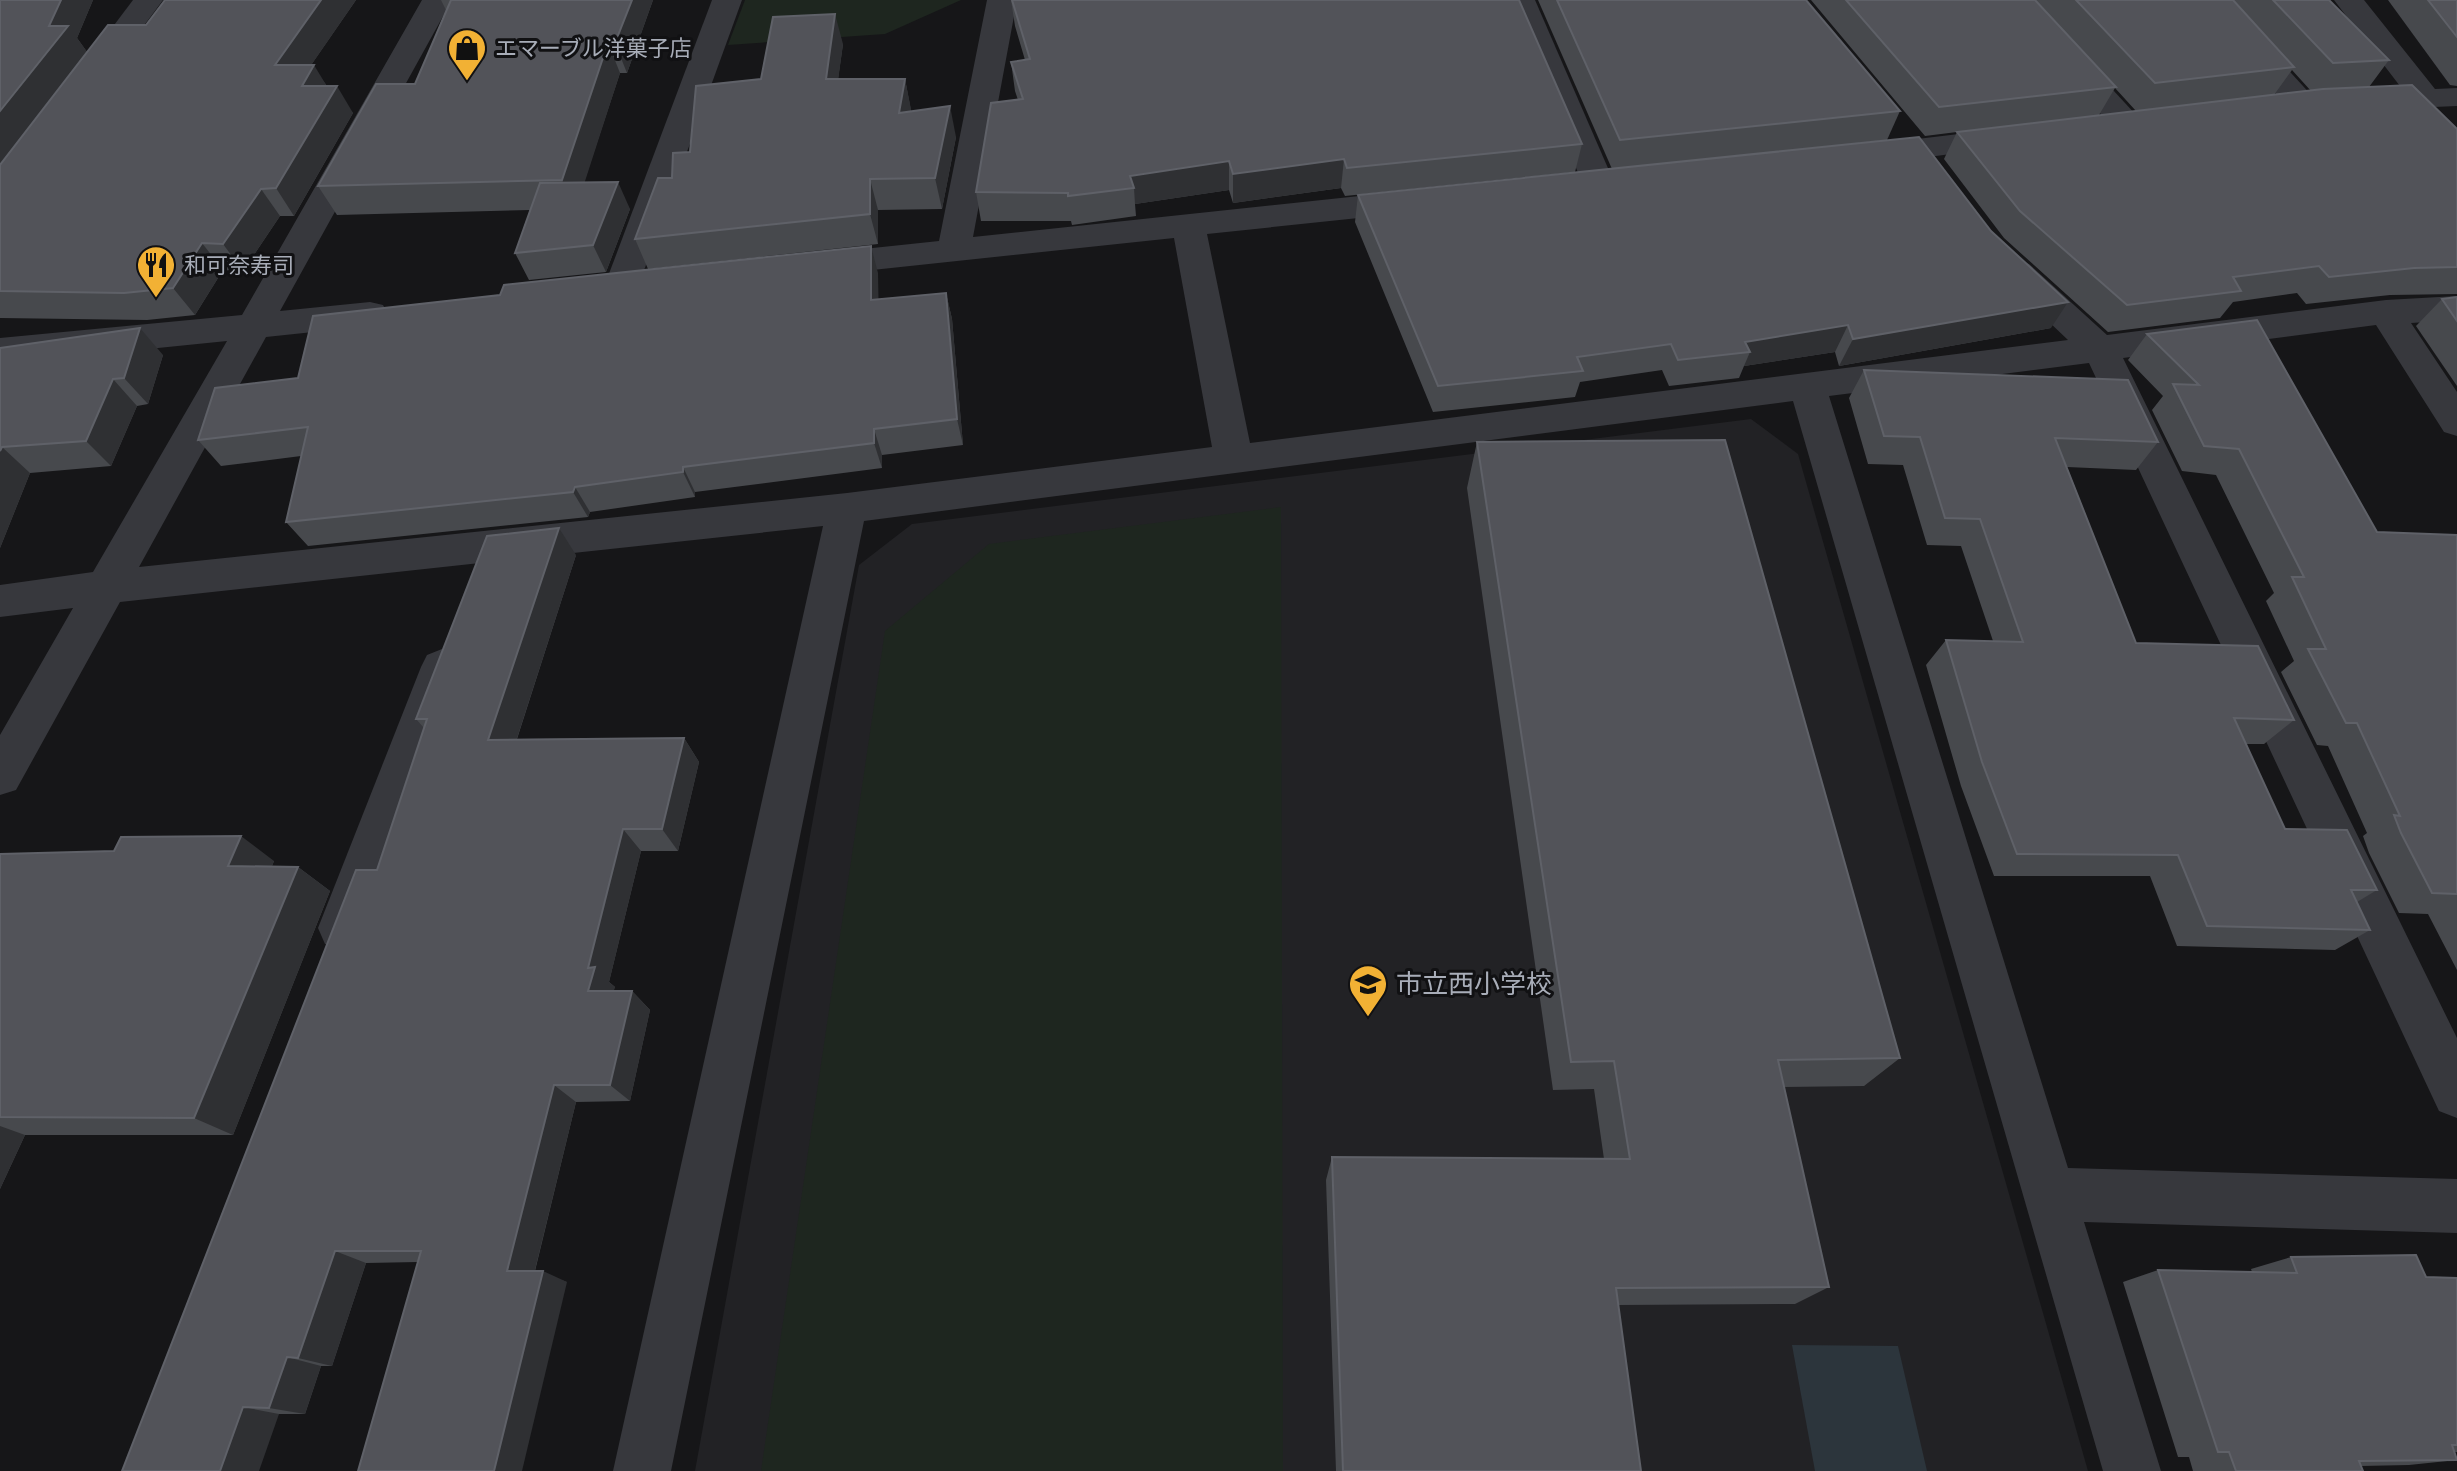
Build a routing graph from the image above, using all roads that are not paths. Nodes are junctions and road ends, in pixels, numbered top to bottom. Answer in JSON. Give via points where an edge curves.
{"nodes":[{"id":1,"x":148,"y":0,"type":"edge"},
{"id":2,"x":437,"y":0,"type":"edge"},
{"id":3,"x":727,"y":0,"type":"edge"},
{"id":4,"x":1520,"y":0,"type":"edge"},
{"id":5,"x":2014,"y":0,"type":"edge"},
{"id":6,"x":2208,"y":0,"type":"edge"},
{"id":7,"x":2349,"y":0,"type":"edge"},
{"id":8,"x":1010,"y":4,"type":"edge"},
{"id":9,"x":2441,"y":97,"type":"edge"},
{"id":10,"x":73,"y":100,"type":"edge"},
{"id":11,"x":2303,"y":105,"type":"junction"},
{"id":12,"x":2259,"y":110,"type":"edge"},
{"id":13,"x":1887,"y":115,"type":"edge"},
{"id":14,"x":2081,"y":129,"type":"edge"},
{"id":15,"x":2036,"y":135,"type":"edge"},
{"id":16,"x":1916,"y":150,"type":"junction"},
{"id":17,"x":1836,"y":158,"type":"edge"},
{"id":18,"x":1598,"y":182,"type":"edge"},
{"id":19,"x":1944,"y":186,"type":"edge"},
{"id":20,"x":1441,"y":198,"type":"edge"},
{"id":21,"x":1188,"y":225,"type":"junction"},
{"id":22,"x":1990,"y":248,"type":"edge"},
{"id":23,"x":954,"y":249,"type":"junction"},
{"id":24,"x":780,"y":269,"type":"edge"},
{"id":25,"x":622,"y":287,"type":"edge"},
{"id":26,"x":2457,"y":308,"type":"edge"},
{"id":27,"x":407,"y":310,"type":"edge"},
{"id":28,"x":2386,"y":312,"type":"junction"},
{"id":29,"x":254,"y":327,"type":"junction"},
{"id":30,"x":2101,"y":350,"type":"junction"},
{"id":31,"x":0,"y":351,"type":"edge"},
{"id":32,"x":1808,"y":388,"type":"junction"},
{"id":33,"x":2457,"y":422,"type":"edge"},
{"id":34,"x":1234,"y":460,"type":"junction"},
{"id":35,"x":847,"y":508,"type":"junction"},
{"id":36,"x":489,"y":546,"type":"junction"},
{"id":37,"x":106,"y":587,"type":"junction"},
{"id":38,"x":0,"y":601,"type":"edge"},
{"id":39,"x":0,"y":776,"type":"edge"},
{"id":40,"x":328,"y":964,"type":"edge"},
{"id":41,"x":2457,"y":1093,"type":"edge"},
{"id":42,"x":2052,"y":1194,"type":"junction"},
{"id":43,"x":2457,"y":1206,"type":"edge"},
{"id":44,"x":642,"y":1471,"type":"edge"},
{"id":45,"x":2132,"y":1471,"type":"edge"}],
"edges":[{"from":1,"to":10,"type":"street"},
{"from":2,"to":29,"type":"street"},
{"from":3,"to":25,"type":"street"},
{"from":4,"to":18,"type":"street"},
{"from":5,"to":14,"type":"street","via":[[2141,122]]},
{"from":6,"to":11,"type":"street"},
{"from":7,"to":9,"type":"street"},
{"from":8,"to":23,"type":"street"},
{"from":9,"to":11,"type":"street"},
{"from":11,"to":12,"type":"street"},
{"from":13,"to":16,"type":"street"},
{"from":15,"to":16,"type":"street"},
{"from":16,"to":17,"type":"street"},
{"from":16,"to":19,"type":"street"},
{"from":20,"to":21,"type":"street"},
{"from":21,"to":23,"type":"street"},
{"from":21,"to":34,"type":"street"},
{"from":22,"to":30,"type":"street"},
{"from":23,"to":24,"type":"street"},
{"from":26,"to":28,"type":"street"},
{"from":27,"to":29,"type":"street"},
{"from":28,"to":30,"type":"street"},
{"from":28,"to":33,"type":"street"},
{"from":29,"to":31,"type":"street"},
{"from":29,"to":37,"type":"street"},
{"from":30,"to":32,"type":"street"},
{"from":30,"to":41,"type":"street"},
{"from":32,"to":34,"type":"street"},
{"from":32,"to":42,"type":"street"},
{"from":34,"to":35,"type":"street"},
{"from":35,"to":36,"type":"street"},
{"from":35,"to":44,"type":"street"},
{"from":36,"to":37,"type":"street"},
{"from":36,"to":40,"type":"street"},
{"from":37,"to":38,"type":"street"},
{"from":37,"to":39,"type":"street"},
{"from":42,"to":43,"type":"street"},
{"from":42,"to":45,"type":"street"}]}
